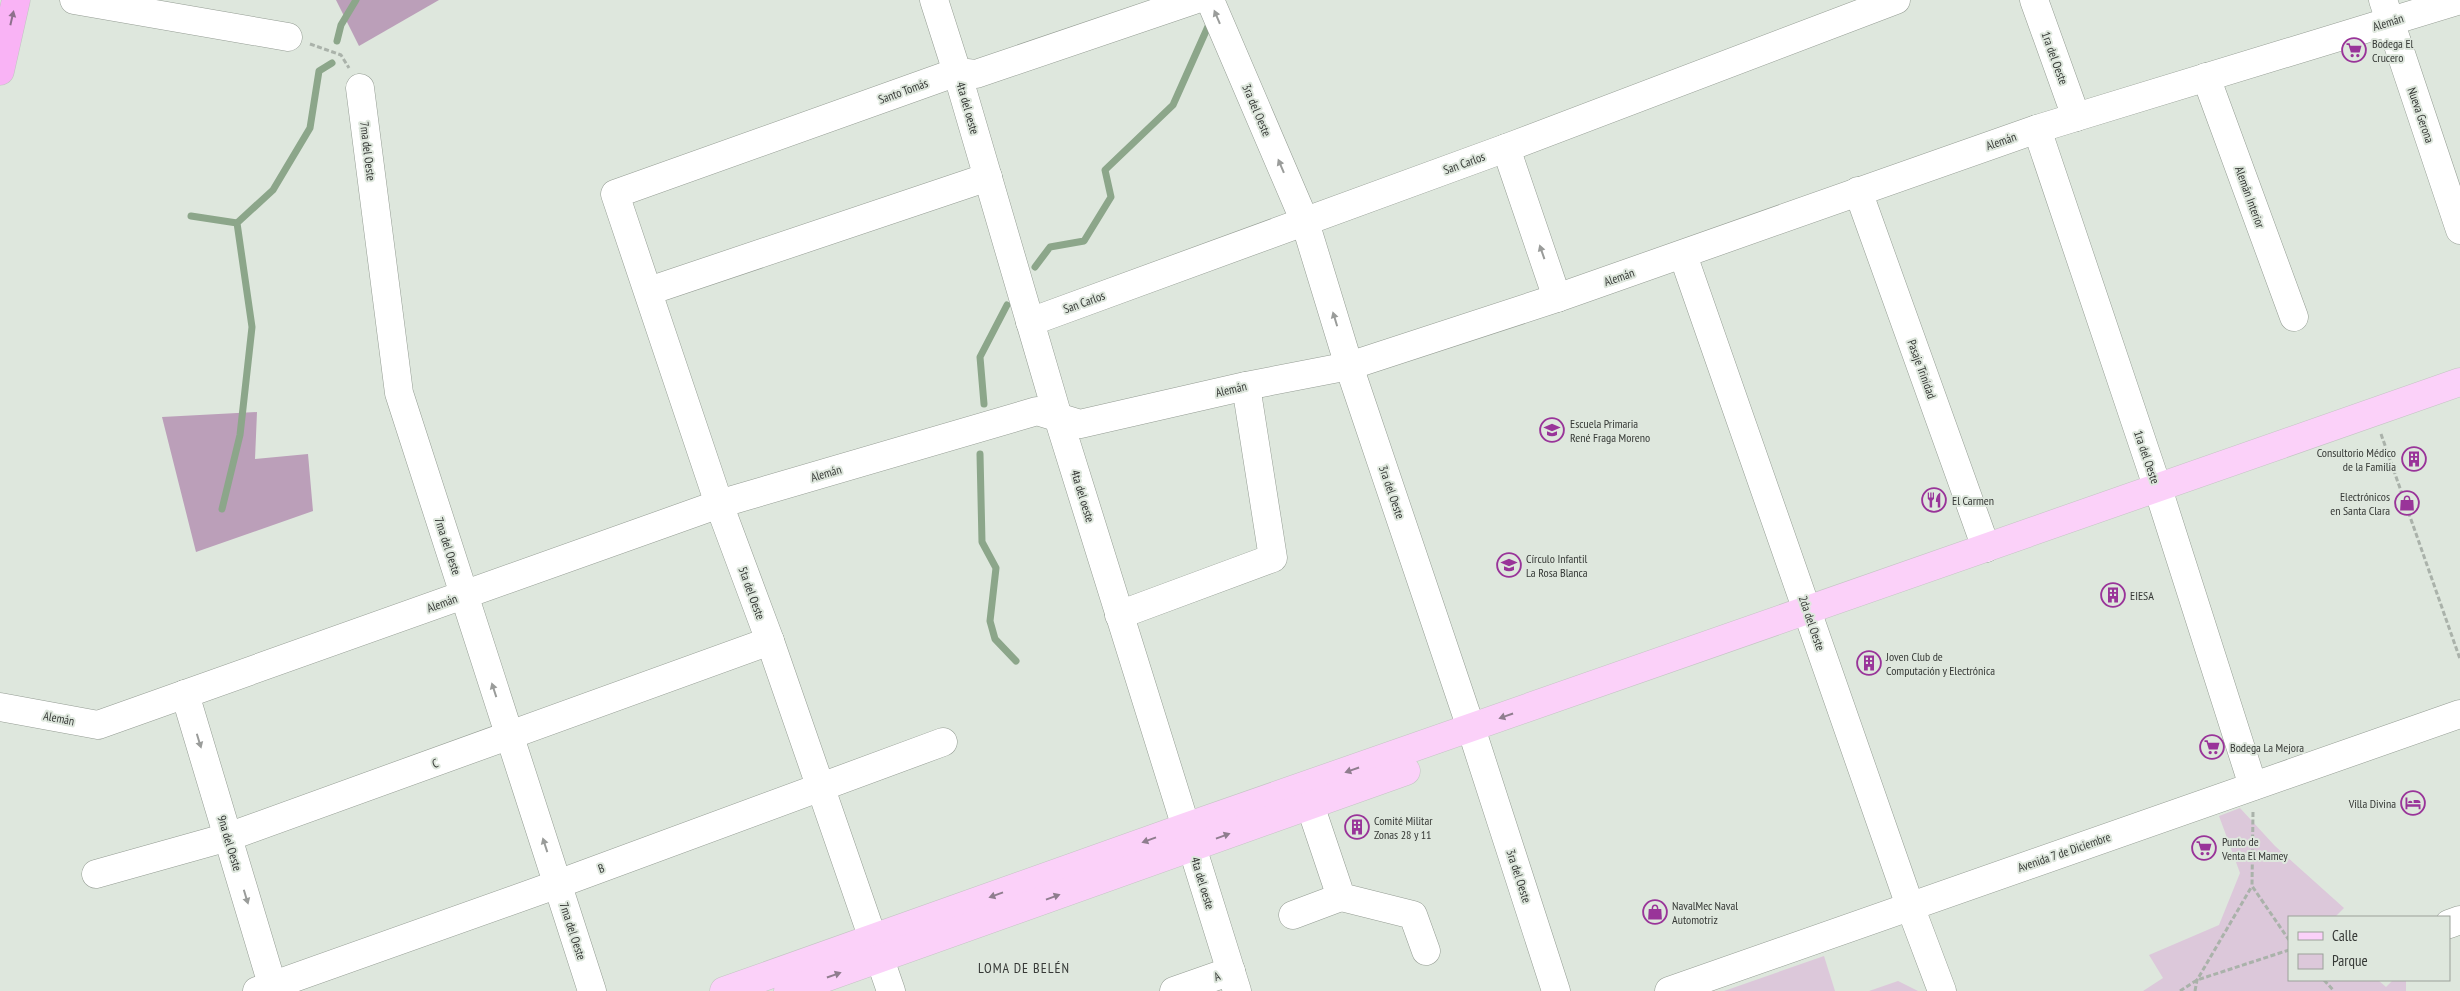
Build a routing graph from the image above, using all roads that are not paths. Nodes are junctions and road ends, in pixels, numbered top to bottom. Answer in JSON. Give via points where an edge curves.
{"nodes":[{"id":1,"x":16,"y":0,"type":"edge"},
{"id":2,"x":74,"y":0,"type":"edge"},
{"id":3,"x":934,"y":0,"type":"edge"},
{"id":4,"x":1194,"y":0,"type":"edge"},
{"id":5,"x":1210,"y":0,"type":"edge"},
{"id":6,"x":1896,"y":0,"type":"edge"},
{"id":7,"x":2034,"y":0,"type":"edge"},
{"id":8,"x":2460,"y":0,"type":"edge"},
{"id":9,"x":2386,"y":11,"type":"edge"},
{"id":10,"x":288,"y":37,"type":"road end"},
{"id":11,"x":0,"y":71,"type":"edge"},
{"id":12,"x":957,"y":72,"type":"junction"},
{"id":13,"x":2206,"y":77,"type":"junction"},
{"id":14,"x":360,"y":88,"type":"road end"},
{"id":15,"x":2076,"y":117,"type":"junction"},
{"id":16,"x":2037,"y":128,"type":"junction"},
{"id":17,"x":1506,"y":148,"type":"junction"},
{"id":18,"x":988,"y":177,"type":"junction"},
{"id":19,"x":1858,"y":191,"type":"junction"},
{"id":20,"x":615,"y":194,"type":"joint"},
{"id":21,"x":1305,"y":222,"type":"junction"},
{"id":22,"x":2460,"y":228,"type":"edge"},
{"id":23,"x":1683,"y":255,"type":"junction"},
{"id":24,"x":649,"y":292,"type":"junction"},
{"id":25,"x":1558,"y":298,"type":"junction"},
{"id":26,"x":2294,"y":317,"type":"dead end"},
{"id":27,"x":1030,"y":322,"type":"junction"},
{"id":28,"x":1349,"y":366,"type":"junction"},
{"id":29,"x":2460,"y":382,"type":"edge"},
{"id":30,"x":1246,"y":386,"type":"junction"},
{"id":31,"x":2460,"y":400,"type":"edge"},
{"id":32,"x":1058,"y":417,"type":"junction"},
{"id":33,"x":2159,"y":493,"type":"junction"},
{"id":34,"x":719,"y":504,"type":"junction"},
{"id":35,"x":1986,"y":548,"type":"junction"},
{"id":36,"x":464,"y":595,"type":"junction"},
{"id":37,"x":1120,"y":615,"type":"junction"},
{"id":38,"x":1810,"y":617,"type":"junction"},
{"id":39,"x":770,"y":641,"type":"junction"},
{"id":40,"x":185,"y":694,"type":"junction"},
{"id":41,"x":0,"y":707,"type":"edge"},
{"id":42,"x":2460,"y":714,"type":"edge"},
{"id":43,"x":509,"y":736,"type":"junction"},
{"id":44,"x":1474,"y":737,"type":"junction"},
{"id":45,"x":944,"y":742,"type":"dead end"},
{"id":46,"x":820,"y":786,"type":"junction"},
{"id":47,"x":2253,"y":786,"type":"junction"},
{"id":48,"x":1310,"y":805,"type":"junction"},
{"id":49,"x":228,"y":837,"type":"junction"},
{"id":50,"x":1189,"y":837,"type":"junction"},
{"id":51,"x":96,"y":874,"type":"dead end"},
{"id":52,"x":558,"y":884,"type":"junction"},
{"id":53,"x":1341,"y":897,"type":"junction"},
{"id":54,"x":1910,"y":906,"type":"junction"},
{"id":55,"x":1293,"y":915,"type":"dead end"},
{"id":56,"x":876,"y":949,"type":"junction"},
{"id":57,"x":1426,"y":951,"type":"dead end"},
{"id":58,"x":1234,"y":981,"type":"edge"},
{"id":59,"x":268,"y":990,"type":"edge"},
{"id":60,"x":592,"y":991,"type":"edge"},
{"id":61,"x":724,"y":991,"type":"edge"},
{"id":62,"x":788,"y":991,"type":"edge"},
{"id":63,"x":891,"y":991,"type":"edge"},
{"id":64,"x":1174,"y":991,"type":"edge"},
{"id":65,"x":1556,"y":991,"type":"edge"},
{"id":66,"x":1669,"y":991,"type":"edge"},
{"id":67,"x":1942,"y":991,"type":"edge"}],
"edges":[{"from":11,"to":1,"type":"highway","one_way":true},
{"from":2,"to":10,"type":"street"},
{"from":3,"to":12,"type":"street","name":"4ta del oeste"},
{"from":4,"to":12,"type":"street","name":"Santo Tomás","via":[[976,74]]},
{"from":21,"to":5,"type":"street","name":"3ra del Oeste","one_way":true},
{"from":6,"to":17,"type":"street","name":"San Carlos"},
{"from":7,"to":15,"type":"street","name":"1ra del Oeste"},
{"from":8,"to":9,"type":"street","name":"Alemán"},
{"from":9,"to":13,"type":"street","name":"Alemán"},
{"from":9,"to":22,"type":"street","name":"Nueva Gerona"},
{"from":12,"to":18,"type":"street","name":"4ta del oeste"},
{"from":12,"to":20,"type":"street","name":"Santo Tomás"},
{"from":13,"to":15,"type":"street","name":"Alemán"},
{"from":13,"to":26,"type":"street","name":"Alemán Interior"},
{"from":14,"to":36,"type":"street","name":"7ma del Oeste","via":[[399,393]]},
{"from":15,"to":16,"type":"street","name":"Alemán"},
{"from":16,"to":19,"type":"street","name":"Alemán"},
{"from":16,"to":33,"type":"street","name":"1ra del Oeste"},
{"from":17,"to":21,"type":"street","name":"San Carlos"},
{"from":25,"to":17,"type":"street","one_way":true},
{"from":18,"to":24,"type":"street"},
{"from":18,"to":27,"type":"street","name":"4ta del oeste"},
{"from":19,"to":23,"type":"street","name":"Alemán"},
{"from":19,"to":35,"type":"street","name":"Pasaje Trinidad"},
{"from":20,"to":24,"type":"street","name":"5ta del Oeste"},
{"from":21,"to":27,"type":"street","name":"San Carlos"},
{"from":28,"to":21,"type":"street","name":"3ra del Oeste","one_way":true},
{"from":23,"to":25,"type":"street","name":"Alemán"},
{"from":23,"to":38,"type":"street","name":"2da del Oeste"},
{"from":24,"to":34,"type":"street","name":"5ta del Oeste"},
{"from":25,"to":28,"type":"street","name":"Alemán"},
{"from":27,"to":32,"type":"street","name":"4ta del oeste"},
{"from":28,"to":30,"type":"street","name":"Alemán"},
{"from":28,"to":44,"type":"street","name":"3ra del Oeste"},
{"from":29,"to":33,"type":"main road"},
{"from":30,"to":32,"type":"street","name":"Alemán","via":[[1080,424]]},
{"from":30,"to":37,"type":"street","via":[[1273,558]]},
{"from":31,"to":33,"type":"main road"},
{"from":32,"to":34,"type":"street","name":"Alemán","via":[[1037,411]]},
{"from":32,"to":37,"type":"street","name":"4ta del oeste"},
{"from":33,"to":35,"type":"main road"},
{"from":33,"to":38,"type":"main road"},
{"from":33,"to":47,"type":"street","name":"1ra del Oeste"},
{"from":34,"to":36,"type":"street","name":"Alemán"},
{"from":34,"to":39,"type":"street","name":"5ta del Oeste"},
{"from":35,"to":38,"type":"main road"},
{"from":36,"to":40,"type":"street","name":"Alemán"},
{"from":43,"to":36,"type":"street","name":"7ma del Oeste","one_way":true},
{"from":37,"to":50,"type":"street","name":"4ta del oeste"},
{"from":38,"to":44,"type":"main road"},
{"from":38,"to":54,"type":"street","name":"2da del Oeste"},
{"from":39,"to":43,"type":"street","name":"C"},
{"from":39,"to":46,"type":"street","name":"5ta del Oeste"},
{"from":40,"to":41,"type":"street","name":"Alemán","via":[[98,725]]},
{"from":40,"to":49,"type":"street","name":"9na del Oeste","one_way":true},
{"from":42,"to":47,"type":"street","name":"Avenida 7 de Diciembre"},
{"from":43,"to":49,"type":"street","name":"C"},
{"from":52,"to":43,"type":"street","name":"7ma del Oeste","one_way":true},
{"from":44,"to":48,"type":"main road"},
{"from":44,"to":50,"type":"main road","one_way":true},
{"from":44,"to":65,"type":"street","name":"3ra del Oeste"},
{"from":45,"to":46,"type":"street","name":"B"},
{"from":46,"to":52,"type":"street","name":"B"},
{"from":46,"to":56,"type":"street","name":"5ta del Oeste"},
{"from":47,"to":54,"type":"street","name":"Avenida 7 de Diciembre"},
{"from":50,"to":48,"type":"main road","one_way":true},
{"from":48,"to":53,"type":"street"},
{"from":49,"to":51,"type":"street","name":"C"},
{"from":49,"to":59,"type":"street","name":"9na del Oeste","one_way":true},
{"from":50,"to":56,"type":"main road"},
{"from":50,"to":58,"type":"street","name":"4ta del oeste"},
{"from":52,"to":59,"type":"street","name":"B"},
{"from":52,"to":60,"type":"street","name":"7ma del Oeste"},
{"from":53,"to":55,"type":"street"},
{"from":53,"to":57,"type":"street","via":[[1413,915]]},
{"from":54,"to":66,"type":"street","name":"Avenida 7 de Diciembre"},
{"from":54,"to":67,"type":"street","name":"2da del Oeste"},
{"from":56,"to":61,"type":"main road"},
{"from":62,"to":56,"type":"main road","one_way":true},
{"from":56,"to":63,"type":"street","name":"5ta del Oeste"},
{"from":58,"to":64,"type":"street","name":"A"}]}
